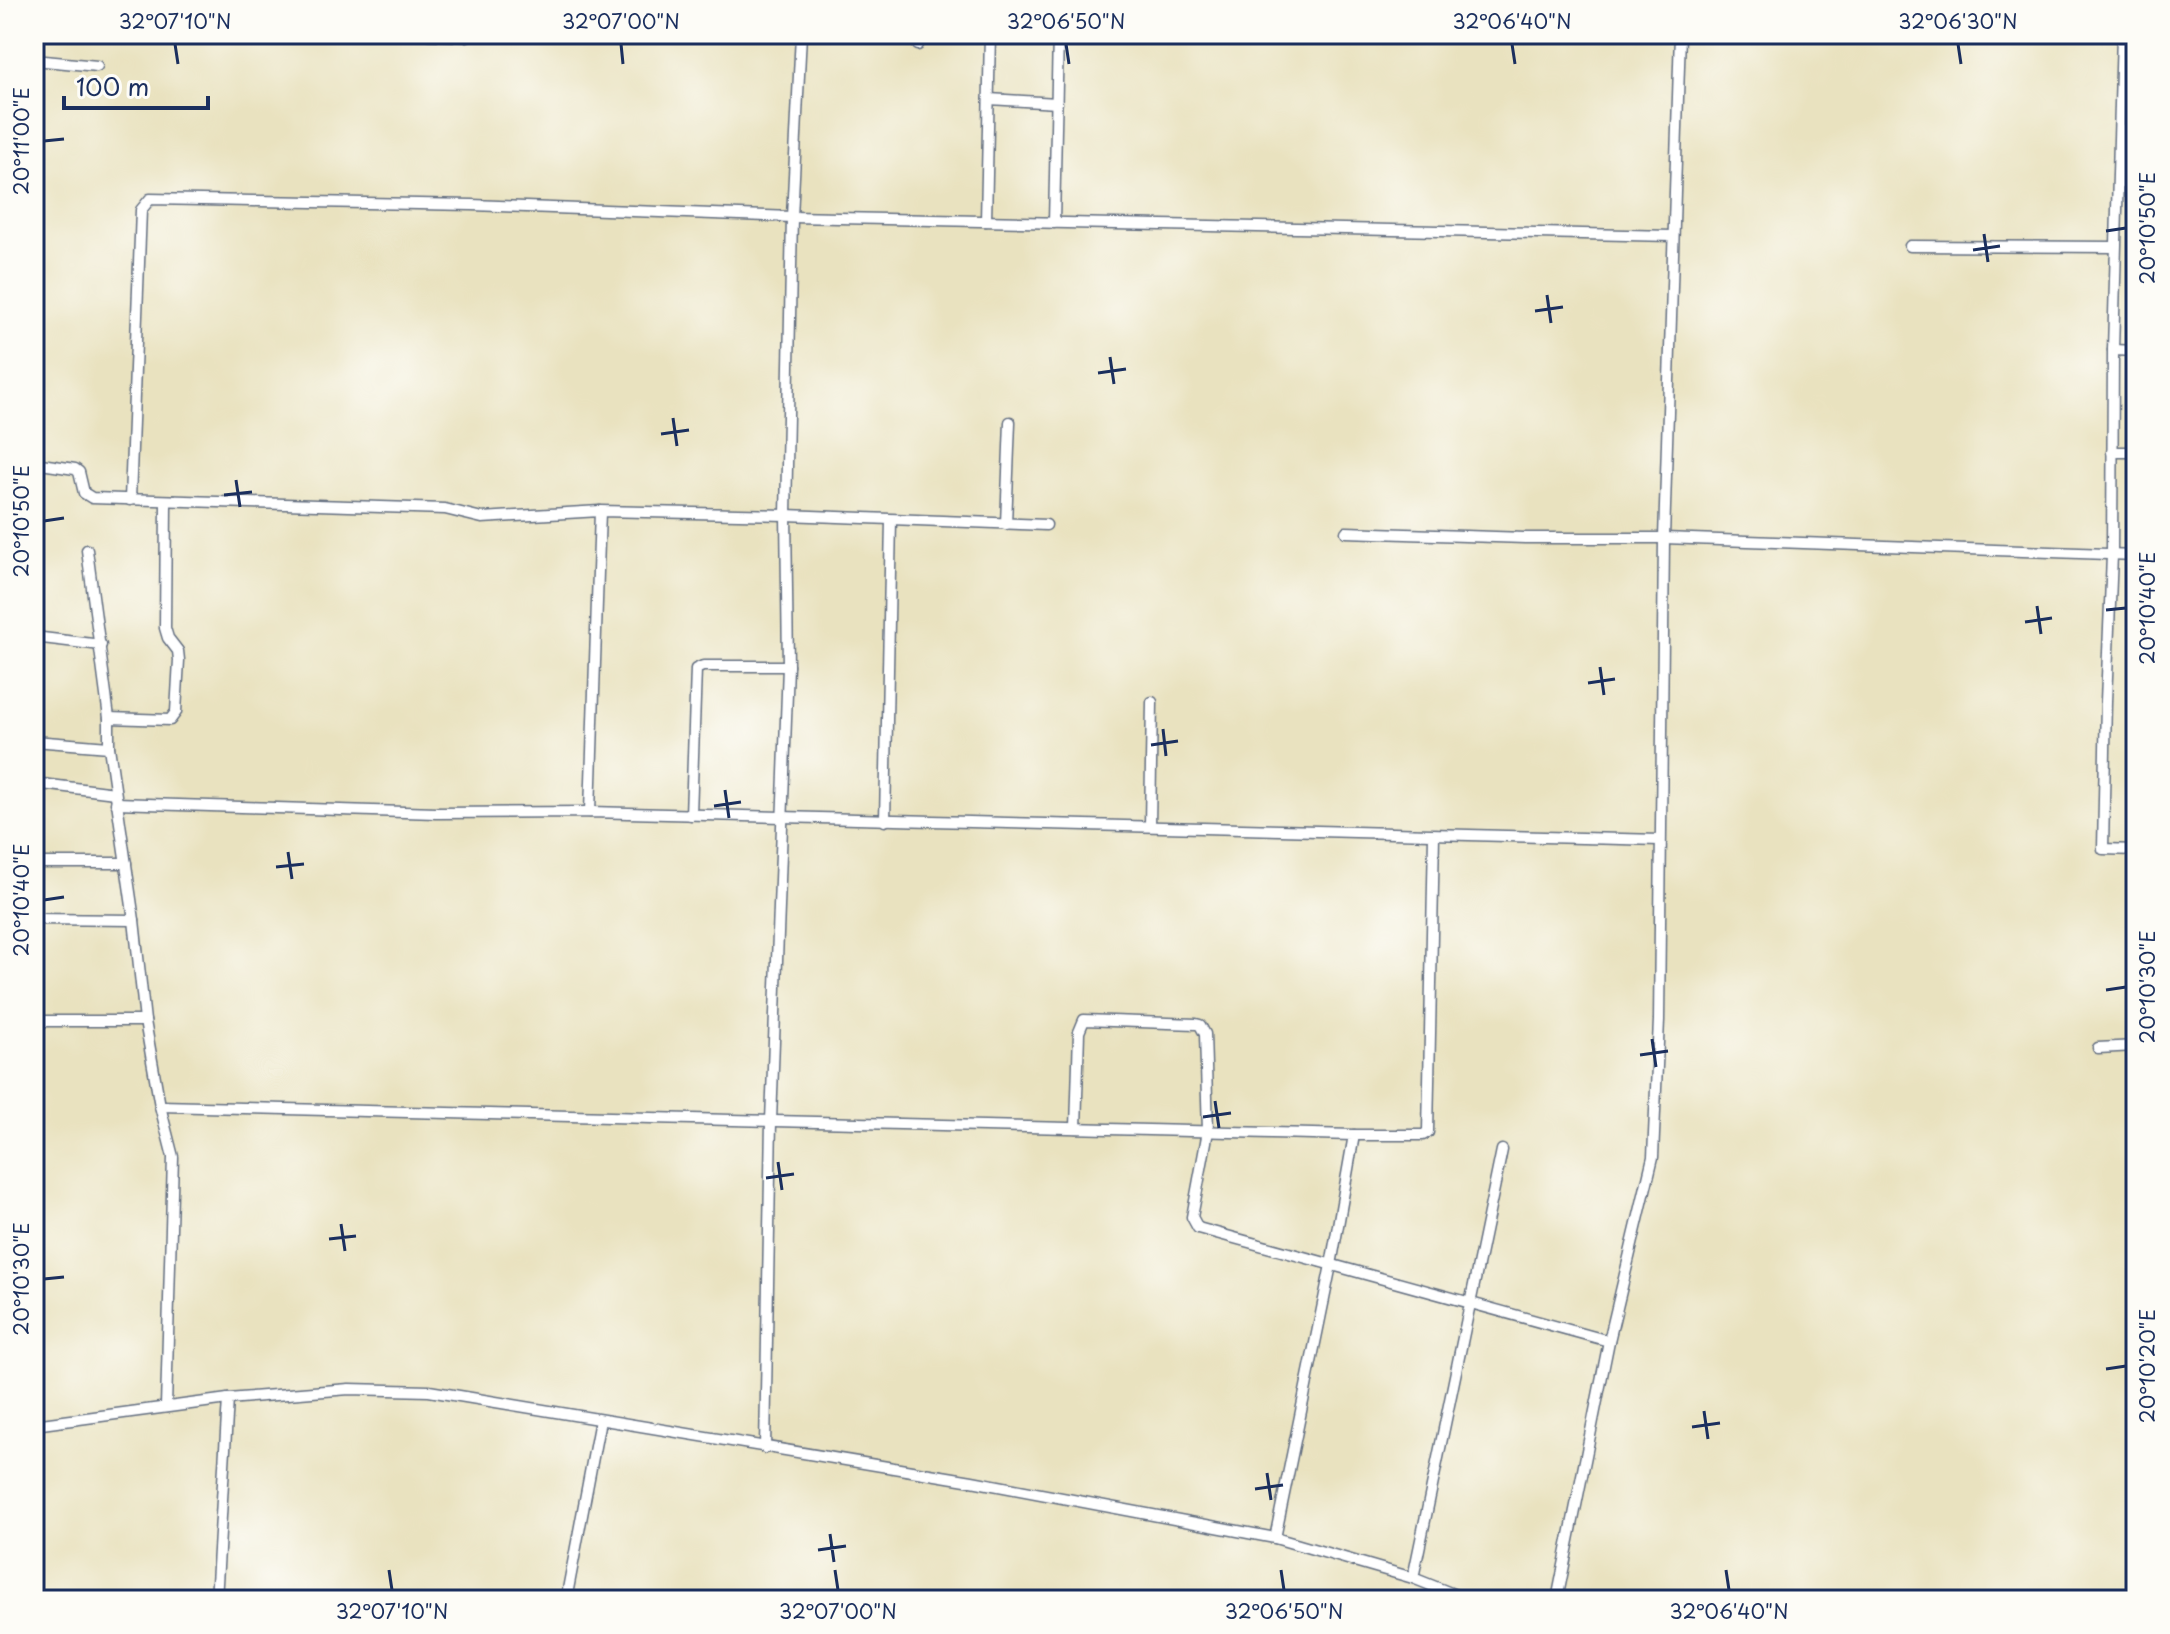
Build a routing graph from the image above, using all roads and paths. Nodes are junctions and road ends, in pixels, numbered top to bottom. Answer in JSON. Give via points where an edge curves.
{"nodes":[{"id":1,"x":428,"y":34,"type":"edge"},
{"id":2,"x":467,"y":34,"type":"edge"},
{"id":3,"x":801,"y":34,"type":"edge"},
{"id":4,"x":990,"y":34,"type":"edge"},
{"id":5,"x":1058,"y":34,"type":"edge"},
{"id":6,"x":1680,"y":34,"type":"edge"},
{"id":7,"x":2122,"y":34,"type":"edge"},
{"id":8,"x":34,"y":60,"type":"edge"},
{"id":9,"x":97,"y":66,"type":"dead end"},
{"id":10,"x":989,"y":99,"type":"junction"},
{"id":11,"x":1057,"y":103,"type":"junction"},
{"id":12,"x":792,"y":217,"type":"junction"},
{"id":13,"x":986,"y":221,"type":"junction"},
{"id":14,"x":1054,"y":223,"type":"junction"},
{"id":15,"x":1672,"y":236,"type":"junction"},
{"id":16,"x":1910,"y":246,"type":"dead end"},
{"id":17,"x":2115,"y":247,"type":"junction"},
{"id":18,"x":2113,"y":350,"type":"junction"},
{"id":19,"x":2136,"y":351,"type":"edge"},
{"id":20,"x":1010,"y":422,"type":"dead end"},
{"id":21,"x":2112,"y":452,"type":"junction"},
{"id":22,"x":2136,"y":452,"type":"edge"},
{"id":23,"x":34,"y":463,"type":"edge"},
{"id":24,"x":130,"y":500,"type":"junction"},
{"id":25,"x":166,"y":503,"type":"junction"},
{"id":26,"x":600,"y":511,"type":"junction"},
{"id":27,"x":786,"y":515,"type":"junction"},
{"id":28,"x":891,"y":520,"type":"junction"},
{"id":29,"x":1006,"y":524,"type":"junction"},
{"id":30,"x":1046,"y":525,"type":"dead end"},
{"id":31,"x":1346,"y":532,"type":"dead end"},
{"id":32,"x":1664,"y":538,"type":"junction"},
{"id":33,"x":87,"y":550,"type":"dead end"},
{"id":34,"x":2112,"y":555,"type":"junction"},
{"id":35,"x":2136,"y":555,"type":"edge"},
{"id":36,"x":34,"y":637,"type":"edge"},
{"id":37,"x":101,"y":645,"type":"junction"},
{"id":38,"x":788,"y":666,"type":"junction"},
{"id":39,"x":1152,"y":702,"type":"dead end"},
{"id":40,"x":109,"y":718,"type":"junction"},
{"id":41,"x":34,"y":741,"type":"edge"},
{"id":42,"x":109,"y":747,"type":"junction"},
{"id":43,"x":34,"y":783,"type":"edge"},
{"id":44,"x":116,"y":798,"type":"junction"},
{"id":45,"x":590,"y":812,"type":"junction"},
{"id":46,"x":691,"y":815,"type":"junction"},
{"id":47,"x":783,"y":819,"type":"junction"},
{"id":48,"x":885,"y":821,"type":"junction"},
{"id":49,"x":1150,"y":826,"type":"junction"},
{"id":50,"x":1434,"y":835,"type":"junction"},
{"id":51,"x":1660,"y":840,"type":"junction"},
{"id":52,"x":2136,"y":850,"type":"edge"},
{"id":53,"x":34,"y":863,"type":"edge"},
{"id":54,"x":126,"y":863,"type":"junction"},
{"id":55,"x":34,"y":919,"type":"edge"},
{"id":56,"x":134,"y":920,"type":"junction"},
{"id":57,"x":34,"y":1021,"type":"edge"},
{"id":58,"x":145,"y":1021,"type":"junction"},
{"id":59,"x":2136,"y":1046,"type":"edge"},
{"id":60,"x":2098,"y":1048,"type":"dead end"},
{"id":61,"x":160,"y":1106,"type":"junction"},
{"id":62,"x":771,"y":1121,"type":"junction"},
{"id":63,"x":1076,"y":1128,"type":"junction"},
{"id":64,"x":1208,"y":1131,"type":"junction"},
{"id":65,"x":1354,"y":1135,"type":"junction"},
{"id":66,"x":1502,"y":1150,"type":"dead end"},
{"id":67,"x":1331,"y":1265,"type":"junction"},
{"id":68,"x":1471,"y":1302,"type":"junction"},
{"id":69,"x":1609,"y":1341,"type":"junction"},
{"id":70,"x":228,"y":1399,"type":"junction"},
{"id":71,"x":166,"y":1407,"type":"junction"},
{"id":72,"x":600,"y":1420,"type":"junction"},
{"id":73,"x":34,"y":1425,"type":"edge"},
{"id":74,"x":765,"y":1448,"type":"junction"},
{"id":75,"x":1275,"y":1538,"type":"junction"},
{"id":76,"x":1413,"y":1578,"type":"junction"},
{"id":77,"x":1462,"y":1599,"type":"edge"},
{"id":78,"x":216,"y":1600,"type":"edge"},
{"id":79,"x":566,"y":1600,"type":"edge"},
{"id":80,"x":1557,"y":1600,"type":"edge"}],
"edges":[{"from":1,"to":2,"type":"street"},
{"from":3,"to":12,"type":"street"},
{"from":4,"to":10,"type":"street"},
{"from":5,"to":11,"type":"street"},
{"from":6,"to":15,"type":"street"},
{"from":7,"to":17,"type":"street"},
{"from":8,"to":9,"type":"street"},
{"from":10,"to":11,"type":"street"},
{"from":10,"to":13,"type":"street"},
{"from":11,"to":14,"type":"street"},
{"from":12,"to":13,"type":"street"},
{"from":12,"to":24,"type":"street","via":[[150,199],[141,210]]},
{"from":12,"to":27,"type":"street"},
{"from":13,"to":14,"type":"street"},
{"from":14,"to":15,"type":"street"},
{"from":15,"to":32,"type":"street"},
{"from":16,"to":17,"type":"street"},
{"from":17,"to":18,"type":"street"},
{"from":18,"to":19,"type":"street"},
{"from":18,"to":21,"type":"street"},
{"from":20,"to":29,"type":"street"},
{"from":21,"to":22,"type":"street"},
{"from":21,"to":34,"type":"street"},
{"from":23,"to":24,"type":"street","via":[[77,470],[87,497]]},
{"from":24,"to":25,"type":"street"},
{"from":25,"to":26,"type":"street","via":[[445,509],[482,518]]},
{"from":25,"to":40,"type":"street","via":[[165,628],[179,655],[176,712],[170,720]]},
{"from":26,"to":27,"type":"street"},
{"from":26,"to":45,"type":"street"},
{"from":27,"to":28,"type":"street"},
{"from":27,"to":38,"type":"street"},
{"from":28,"to":29,"type":"street"},
{"from":28,"to":48,"type":"street"},
{"from":29,"to":30,"type":"street"},
{"from":31,"to":32,"type":"street"},
{"from":32,"to":34,"type":"street"},
{"from":32,"to":51,"type":"street"},
{"from":33,"to":37,"type":"street"},
{"from":34,"to":35,"type":"street"},
{"from":34,"to":52,"type":"street","via":[[2103,849]]},
{"from":36,"to":37,"type":"street"},
{"from":37,"to":40,"type":"street"},
{"from":38,"to":46,"type":"street","via":[[696,669]]},
{"from":38,"to":47,"type":"street"},
{"from":39,"to":49,"type":"street"},
{"from":40,"to":42,"type":"street"},
{"from":41,"to":42,"type":"street"},
{"from":42,"to":44,"type":"street"},
{"from":43,"to":44,"type":"street"},
{"from":44,"to":45,"type":"street","via":[[436,813]]},
{"from":44,"to":54,"type":"street"},
{"from":45,"to":46,"type":"street"},
{"from":46,"to":47,"type":"street"},
{"from":47,"to":48,"type":"street"},
{"from":47,"to":62,"type":"street"},
{"from":48,"to":49,"type":"street"},
{"from":49,"to":50,"type":"street"},
{"from":50,"to":51,"type":"street"},
{"from":50,"to":65,"type":"street","via":[[1428,1132]]},
{"from":51,"to":69,"type":"street","via":[[1653,1157]]},
{"from":53,"to":54,"type":"street"},
{"from":54,"to":56,"type":"street"},
{"from":55,"to":56,"type":"street"},
{"from":56,"to":58,"type":"street"},
{"from":57,"to":58,"type":"street"},
{"from":58,"to":61,"type":"street"},
{"from":59,"to":60,"type":"street"},
{"from":61,"to":62,"type":"street"},
{"from":61,"to":71,"type":"street","via":[[173,1157]]},
{"from":62,"to":63,"type":"street"},
{"from":62,"to":74,"type":"street"},
{"from":63,"to":64,"type":"street"},
{"from":63,"to":64,"type":"street","via":[[1079,1032],[1089,1019],[1200,1025]]},
{"from":64,"to":65,"type":"street"},
{"from":64,"to":67,"type":"street","via":[[1192,1217],[1198,1228]]},
{"from":65,"to":67,"type":"street"},
{"from":66,"to":68,"type":"street"},
{"from":67,"to":68,"type":"street"},
{"from":67,"to":75,"type":"street"},
{"from":68,"to":69,"type":"street"},
{"from":68,"to":76,"type":"street"},
{"from":69,"to":80,"type":"street"},
{"from":70,"to":71,"type":"street"},
{"from":70,"to":72,"type":"street","via":[[410,1389]]},
{"from":70,"to":78,"type":"street"},
{"from":71,"to":73,"type":"street"},
{"from":72,"to":74,"type":"street"},
{"from":72,"to":79,"type":"street"},
{"from":74,"to":75,"type":"street"},
{"from":75,"to":76,"type":"street"},
{"from":76,"to":77,"type":"street"}]}
